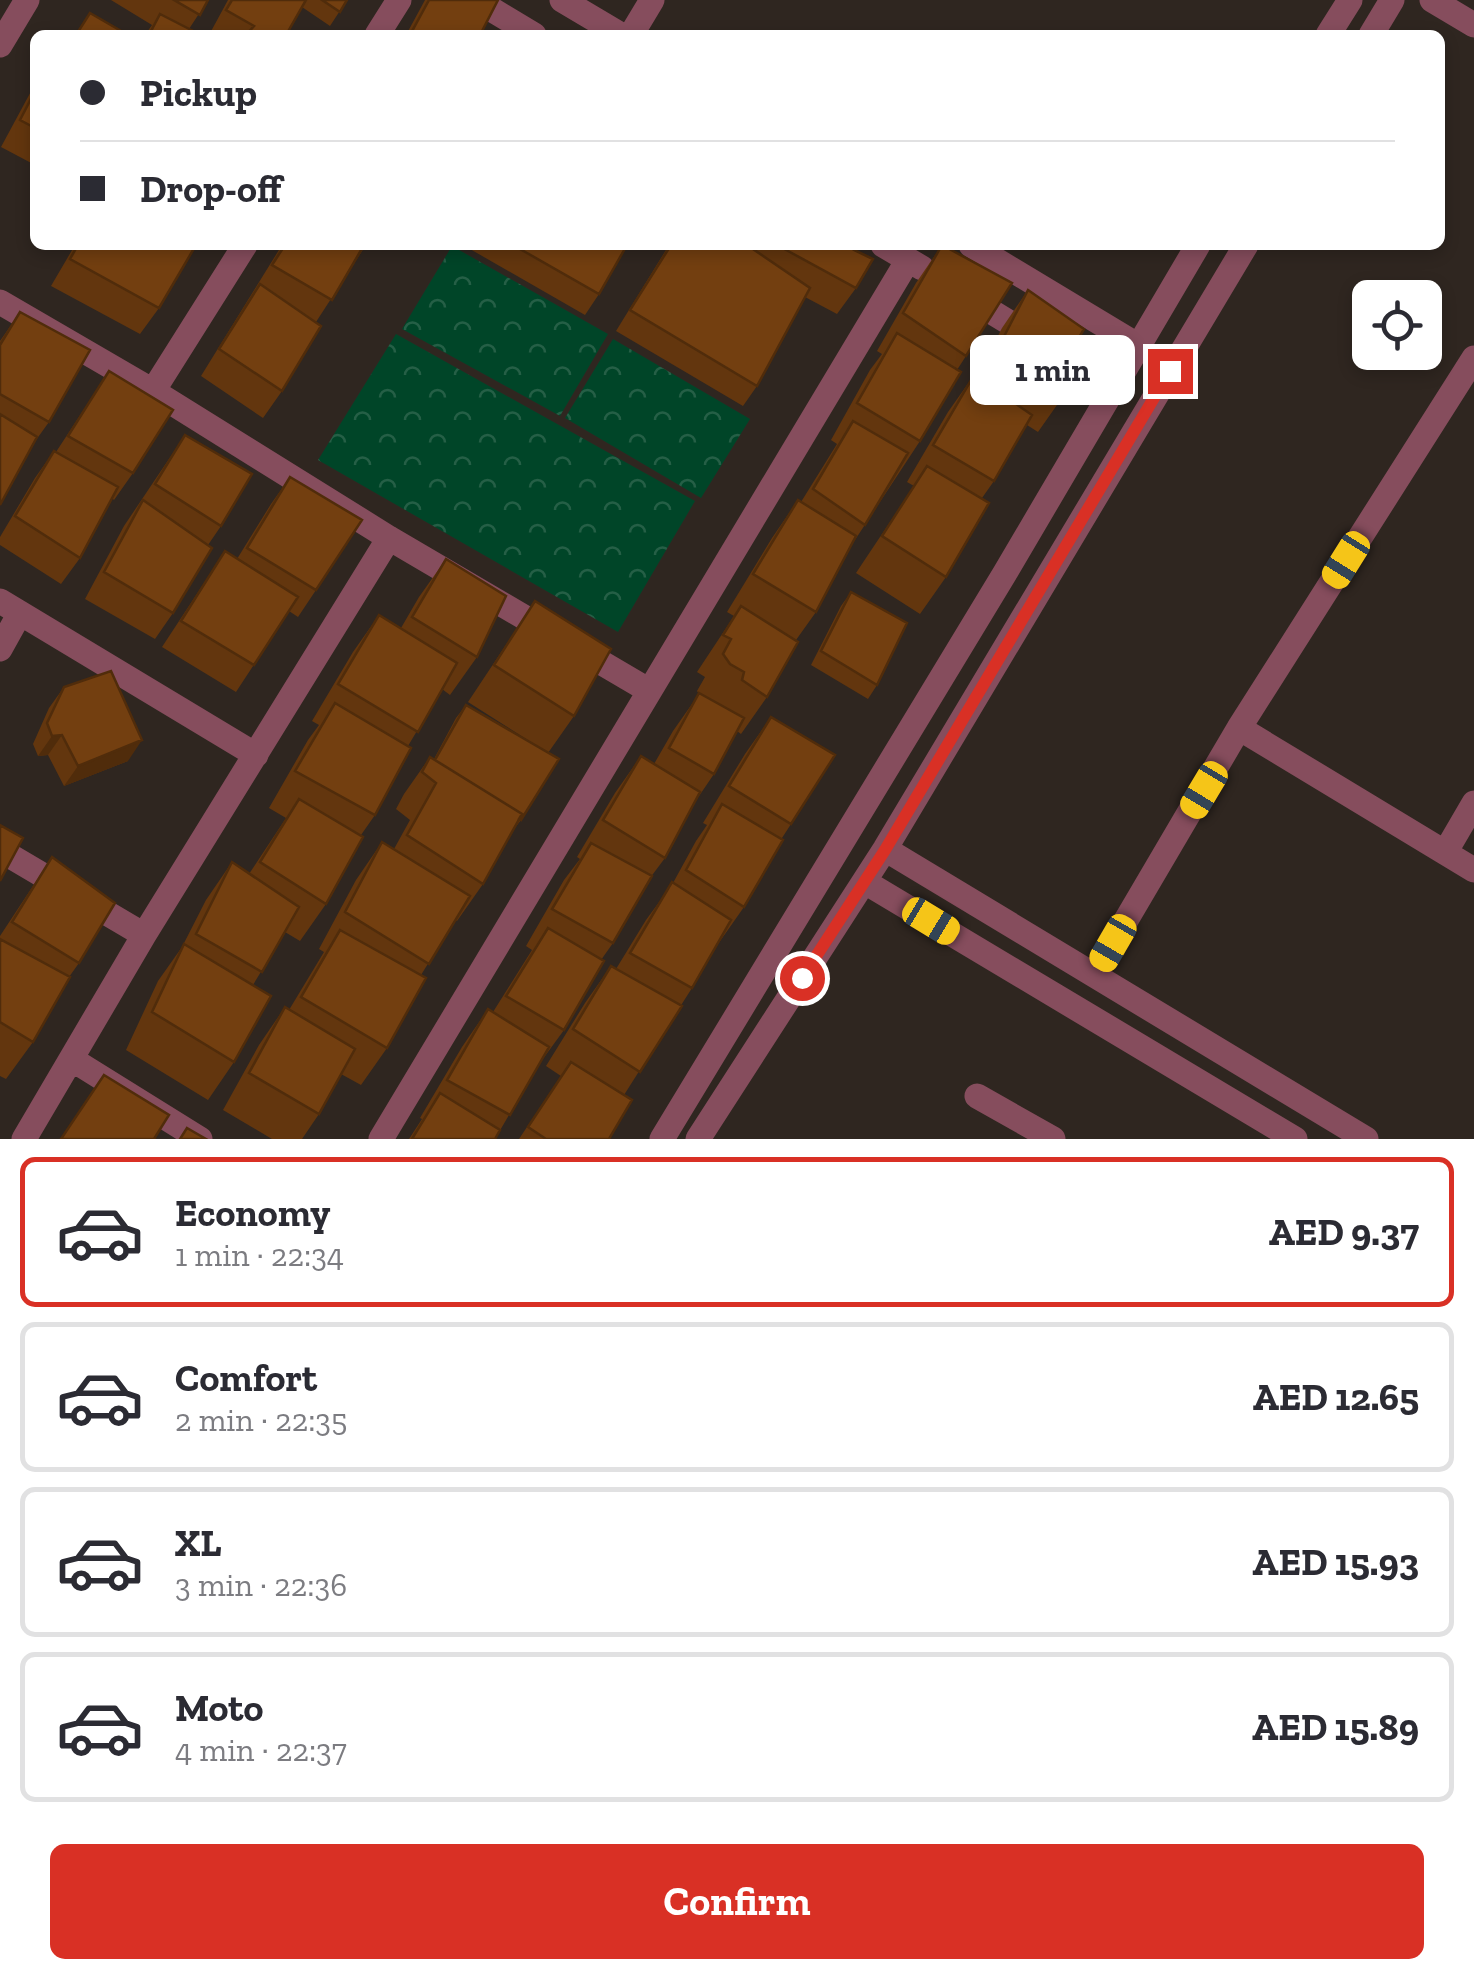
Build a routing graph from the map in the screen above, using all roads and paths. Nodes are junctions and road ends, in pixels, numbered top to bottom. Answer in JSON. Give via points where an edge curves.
{"nodes":[{"id":1,"x":399,"y":0,"type":"edge"},
{"id":2,"x":476,"y":0,"type":"edge"},
{"id":3,"x":562,"y":0,"type":"edge"},
{"id":4,"x":652,"y":0,"type":"edge"},
{"id":5,"x":1350,"y":0,"type":"edge"},
{"id":6,"x":1392,"y":0,"type":"edge"},
{"id":7,"x":1432,"y":0,"type":"edge"},
{"id":8,"x":15,"y":7,"type":"edge"},
{"id":9,"x":599,"y":10,"type":"edge"},
{"id":10,"x":1474,"y":25,"type":"edge"},
{"id":11,"x":380,"y":30,"type":"edge"},
{"id":12,"x":526,"y":30,"type":"edge"},
{"id":13,"x":617,"y":30,"type":"edge"},
{"id":14,"x":634,"y":30,"type":"edge"},
{"id":15,"x":1331,"y":30,"type":"edge"},
{"id":16,"x":1374,"y":30,"type":"edge"},
{"id":17,"x":0,"y":45,"type":"edge"},
{"id":18,"x":242,"y":250,"type":"edge"},
{"id":19,"x":891,"y":250,"type":"edge"},
{"id":20,"x":979,"y":250,"type":"edge"},
{"id":21,"x":1195,"y":250,"type":"edge"},
{"id":22,"x":1243,"y":250,"type":"edge"},
{"id":23,"x":908,"y":260,"type":"junction"},
{"id":24,"x":0,"y":302,"type":"edge"},
{"id":25,"x":1137,"y":344,"type":"junction"},
{"id":26,"x":1474,"y":358,"type":"edge"},
{"id":27,"x":1115,"y":387,"type":"junction"},
{"id":28,"x":153,"y":391,"type":"junction"},
{"id":29,"x":389,"y":538,"type":"junction"},
{"id":30,"x":1005,"y":573,"type":"junction"},
{"id":31,"x":1038,"y":592,"type":"junction"},
{"id":32,"x":10,"y":607,"type":"edge"},
{"id":33,"x":0,"y":649,"type":"edge"},
{"id":34,"x":648,"y":690,"type":"junction"},
{"id":35,"x":1240,"y":728,"type":"junction"},
{"id":36,"x":256,"y":755,"type":"junction"},
{"id":37,"x":1474,"y":804,"type":"edge"},
{"id":38,"x":0,"y":850,"type":"edge"},
{"id":39,"x":885,"y":850,"type":"junction"},
{"id":40,"x":1446,"y":850,"type":"junction"},
{"id":41,"x":1474,"y":870,"type":"edge"},
{"id":42,"x":865,"y":882,"type":"junction"},
{"id":43,"x":144,"y":936,"type":"junction"},
{"id":44,"x":1095,"y":974,"type":"junction"},
{"id":45,"x":73,"y":1060,"type":"junction"},
{"id":46,"x":976,"y":1096,"type":"dead end"},
{"id":47,"x":24,"y":1139,"type":"edge"},
{"id":48,"x":200,"y":1139,"type":"edge"},
{"id":49,"x":381,"y":1139,"type":"edge"},
{"id":50,"x":662,"y":1139,"type":"edge"},
{"id":51,"x":698,"y":1139,"type":"edge"},
{"id":52,"x":1053,"y":1139,"type":"edge"},
{"id":53,"x":1295,"y":1139,"type":"edge"},
{"id":54,"x":1366,"y":1139,"type":"edge"}],
"edges":[{"from":1,"to":11,"type":"street"},
{"from":2,"to":12,"type":"street"},
{"from":3,"to":9,"type":"street"},
{"from":4,"to":14,"type":"street"},
{"from":5,"to":15,"type":"street"},
{"from":6,"to":16,"type":"street"},
{"from":7,"to":10,"type":"street"},
{"from":8,"to":17,"type":"street"},
{"from":9,"to":13,"type":"street"},
{"from":18,"to":28,"type":"street"},
{"from":19,"to":23,"type":"street"},
{"from":20,"to":25,"type":"street"},
{"from":21,"to":25,"type":"street"},
{"from":22,"to":31,"type":"street"},
{"from":23,"to":27,"type":"street"},
{"from":23,"to":34,"type":"street"},
{"from":24,"to":28,"type":"street"},
{"from":25,"to":27,"type":"street"},
{"from":26,"to":35,"type":"street"},
{"from":27,"to":30,"type":"street"},
{"from":28,"to":29,"type":"street"},
{"from":29,"to":34,"type":"street"},
{"from":29,"to":36,"type":"street"},
{"from":30,"to":31,"type":"street"},
{"from":30,"to":50,"type":"street"},
{"from":31,"to":39,"type":"street"},
{"from":32,"to":33,"type":"street"},
{"from":32,"to":36,"type":"street"},
{"from":34,"to":49,"type":"street"},
{"from":35,"to":40,"type":"street"},
{"from":35,"to":44,"type":"street"},
{"from":36,"to":43,"type":"street"},
{"from":37,"to":40,"type":"street"},
{"from":38,"to":43,"type":"street"},
{"from":39,"to":42,"type":"street"},
{"from":39,"to":44,"type":"street"},
{"from":40,"to":41,"type":"street"},
{"from":42,"to":51,"type":"street"},
{"from":42,"to":53,"type":"street"},
{"from":43,"to":45,"type":"street"},
{"from":44,"to":54,"type":"street"},
{"from":45,"to":47,"type":"street"},
{"from":45,"to":48,"type":"street"},
{"from":46,"to":52,"type":"street"}]}
